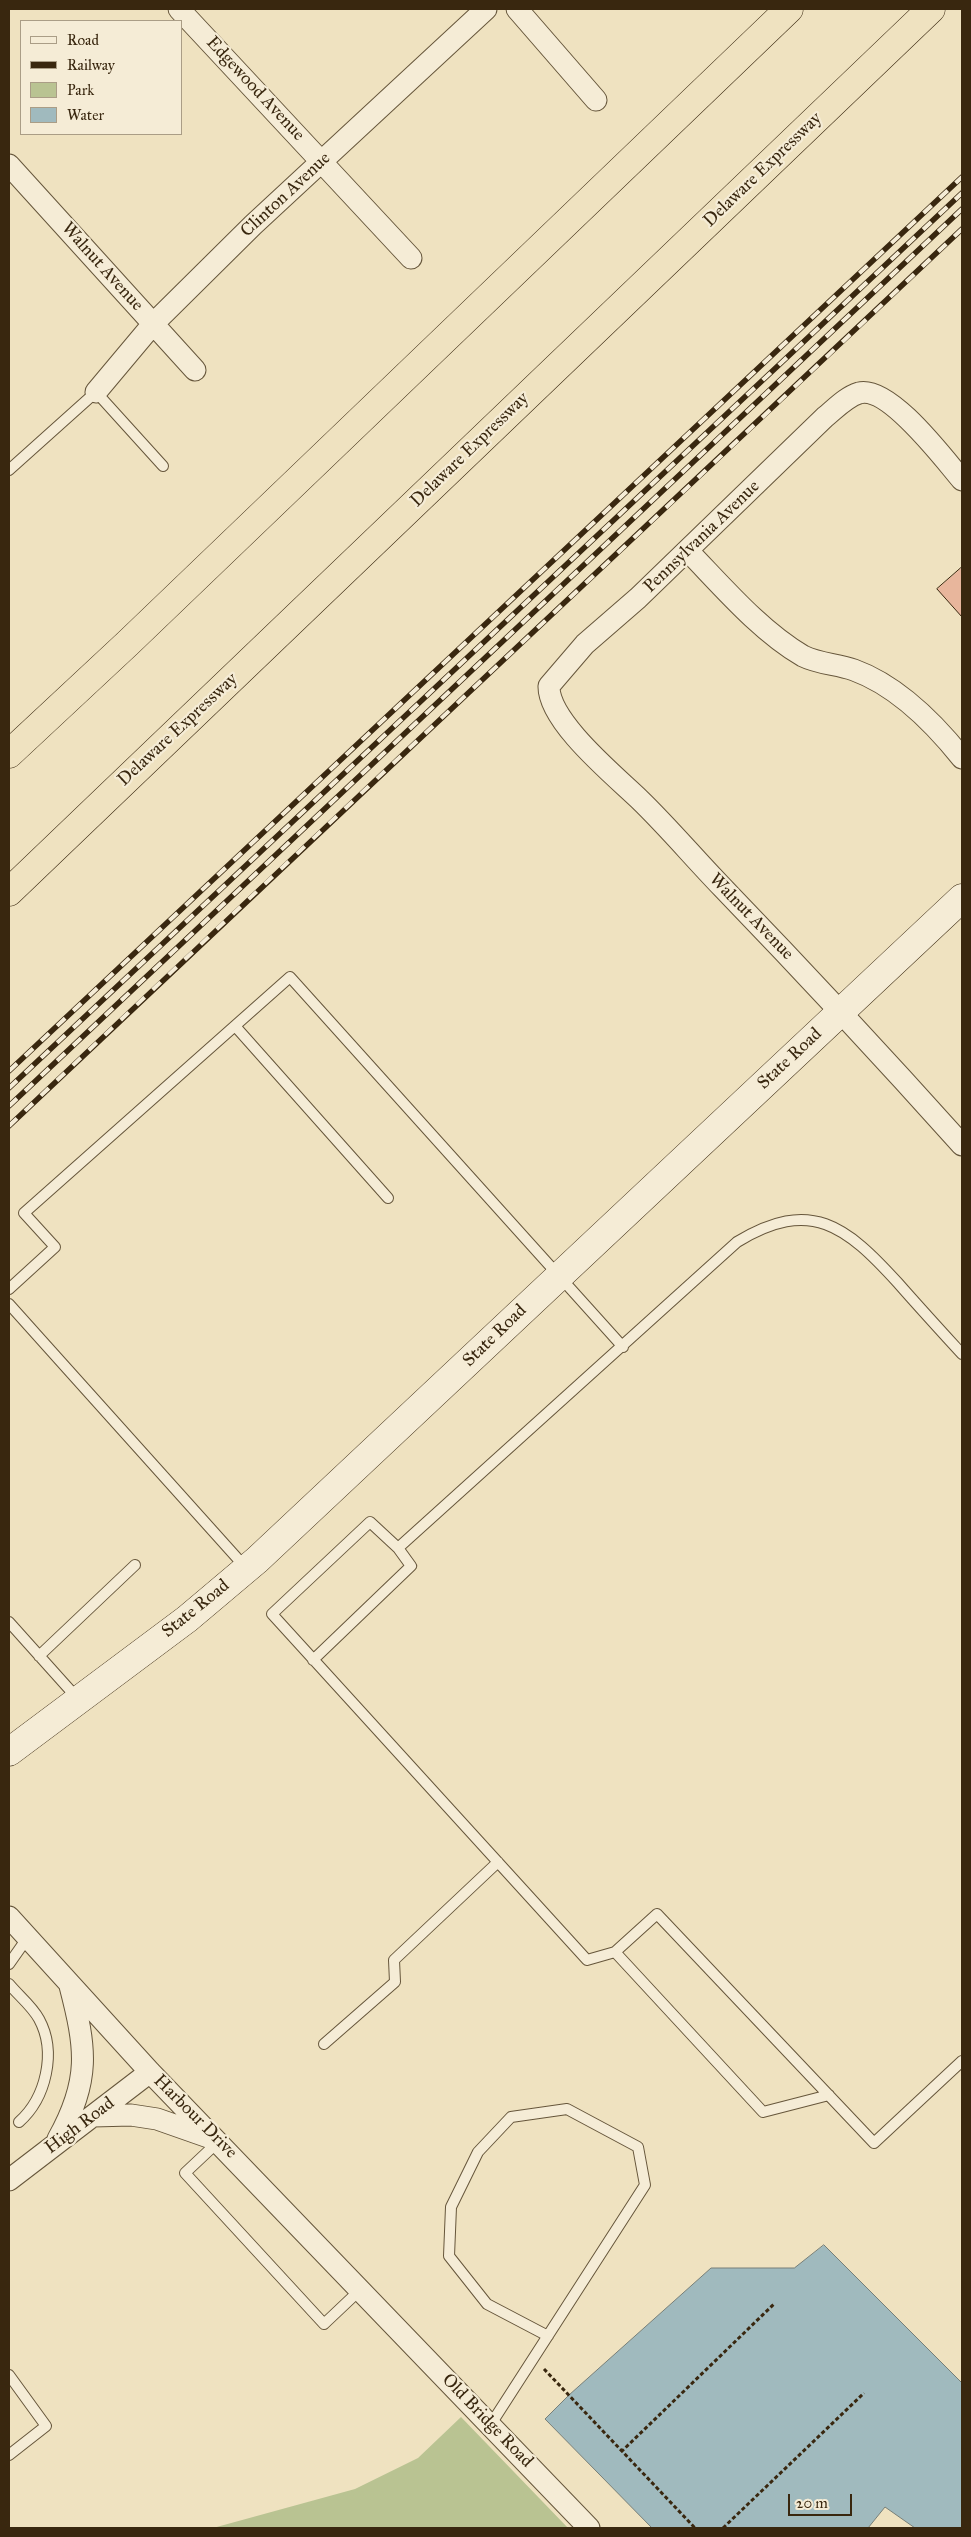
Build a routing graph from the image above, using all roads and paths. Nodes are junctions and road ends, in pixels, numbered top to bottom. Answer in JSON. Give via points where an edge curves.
{"nodes":[{"id":1,"x":180,"y":9,"type":"edge"},
{"id":2,"x":486,"y":9,"type":"edge"},
{"id":3,"x":517,"y":9,"type":"edge"},
{"id":4,"x":789,"y":9,"type":"edge"},
{"id":5,"x":931,"y":9,"type":"edge"},
{"id":6,"x":596,"y":100,"type":"dead end"},
{"id":7,"x":323,"y":161,"type":"junction"},
{"id":8,"x":9,"y":165,"type":"edge"},
{"id":9,"x":411,"y":258,"type":"dead end"},
{"id":10,"x":153,"y":324,"type":"junction"},
{"id":11,"x":195,"y":370,"type":"dead end"},
{"id":12,"x":96,"y":392,"type":"junction"},
{"id":13,"x":163,"y":466,"type":"dead end"},
{"id":14,"x":9,"y":470,"type":"edge"},
{"id":15,"x":962,"y":480,"type":"edge"},
{"id":16,"x":688,"y":551,"type":"junction"},
{"id":17,"x":549,"y":686,"type":"joint"},
{"id":18,"x":9,"y":754,"type":"edge"},
{"id":19,"x":962,"y":758,"type":"edge"},
{"id":20,"x":9,"y":892,"type":"edge"},
{"id":21,"x":962,"y":898,"type":"edge"},
{"id":22,"x":841,"y":1011,"type":"junction"},
{"id":23,"x":235,"y":1026,"type":"junction"},
{"id":24,"x":962,"y":1145,"type":"edge"},
{"id":25,"x":388,"y":1198,"type":"dead end"},
{"id":26,"x":560,"y":1275,"type":"junction"},
{"id":27,"x":9,"y":1289,"type":"edge"},
{"id":28,"x":9,"y":1304,"type":"edge"},
{"id":29,"x":623,"y":1347,"type":"junction"},
{"id":30,"x":962,"y":1354,"type":"edge"},
{"id":31,"x":398,"y":1548,"type":"junction"},
{"id":32,"x":135,"y":1566,"type":"dead end"},
{"id":33,"x":246,"y":1568,"type":"junction"},
{"id":34,"x":9,"y":1622,"type":"edge"},
{"id":35,"x":39,"y":1656,"type":"junction"},
{"id":36,"x":313,"y":1660,"type":"junction"},
{"id":37,"x":79,"y":1700,"type":"junction"},
{"id":38,"x":15,"y":1744,"type":"edge"},
{"id":39,"x":498,"y":1862,"type":"junction"},
{"id":40,"x":9,"y":1917,"type":"edge"},
{"id":41,"x":28,"y":1937,"type":"junction"},
{"id":42,"x":616,"y":1952,"type":"junction"},
{"id":43,"x":9,"y":1964,"type":"edge"},
{"id":44,"x":69,"y":1981,"type":"junction"},
{"id":45,"x":9,"y":1984,"type":"edge"},
{"id":46,"x":324,"y":2044,"type":"dead end"},
{"id":47,"x":962,"y":2061,"type":"edge"},
{"id":48,"x":150,"y":2072,"type":"junction"},
{"id":49,"x":829,"y":2095,"type":"junction"},
{"id":50,"x":93,"y":2116,"type":"junction"},
{"id":51,"x":19,"y":2122,"type":"dead end"},
{"id":52,"x":219,"y":2141,"type":"junction"},
{"id":53,"x":56,"y":2144,"type":"junction"},
{"id":54,"x":9,"y":2180,"type":"edge"},
{"id":55,"x":361,"y":2289,"type":"junction"},
{"id":56,"x":775,"y":2303,"type":"dead end"},
{"id":57,"x":384,"y":2313,"type":"joint"},
{"id":58,"x":548,"y":2336,"type":"junction"},
{"id":59,"x":533,"y":2358,"type":"junction"},
{"id":60,"x":9,"y":2375,"type":"edge"},
{"id":61,"x":864,"y":2393,"type":"dead end"},
{"id":62,"x":490,"y":2424,"type":"junction"},
{"id":63,"x":621,"y":2452,"type":"junction"},
{"id":64,"x":9,"y":2455,"type":"edge"},
{"id":65,"x":589,"y":2528,"type":"edge"},
{"id":66,"x":695,"y":2528,"type":"edge"},
{"id":67,"x":723,"y":2528,"type":"edge"}],
"edges":[{"from":1,"to":7,"type":"street","name":"Edgewood Avenue"},
{"from":2,"to":7,"type":"street","name":"Clinton Avenue"},
{"from":3,"to":6,"type":"street"},
{"from":4,"to":18,"type":"highway"},
{"from":5,"to":20,"type":"highway","name":"Delaware Expressway"},
{"from":7,"to":9,"type":"street","name":"Edgewood Avenue"},
{"from":7,"to":10,"type":"street","name":"Clinton Avenue"},
{"from":8,"to":10,"type":"street","name":"Walnut Avenue"},
{"from":10,"to":11,"type":"street","name":"Walnut Avenue"},
{"from":10,"to":12,"type":"street","name":"Clinton Avenue"},
{"from":12,"to":13,"type":"lane"},
{"from":12,"to":14,"type":"lane"},
{"from":15,"to":16,"type":"street","name":"Pennsylvania Avenue","via":[[903,414],[874,394],[859,393],[825,417]]},
{"from":16,"to":17,"type":"street","name":"Pennsylvania Avenue","via":[[585,644]]},
{"from":16,"to":19,"type":"street","via":[[780,639],[815,661],[856,670],[881,684],[940,730]]},
{"from":17,"to":22,"type":"street","name":"Walnut Avenue","via":[[549,695],[578,740],[648,808]]},
{"from":21,"to":22,"type":"main road","name":"State Road"},
{"from":22,"to":24,"type":"street","name":"Walnut Avenue"},
{"from":22,"to":26,"type":"main road","name":"State Road"},
{"from":23,"to":25,"type":"lane"},
{"from":23,"to":26,"type":"lane","via":[[290,977]]},
{"from":23,"to":27,"type":"lane","via":[[24,1213],[56,1247]]},
{"from":26,"to":29,"type":"lane"},
{"from":26,"to":33,"type":"main road","name":"State Road","via":[[343,1481]]},
{"from":28,"to":33,"type":"lane"},
{"from":29,"to":30,"type":"lane","via":[[736,1242],[761,1227],[789,1220],[817,1222],[844,1232],[867,1249]]},
{"from":29,"to":31,"type":"lane"},
{"from":31,"to":36,"type":"lane","via":[[411,1566]]},
{"from":31,"to":36,"type":"lane","via":[[370,1522],[272,1614]]},
{"from":32,"to":35,"type":"lane"},
{"from":33,"to":37,"type":"main road","name":"State Road","via":[[187,1619]]},
{"from":34,"to":35,"type":"lane"},
{"from":35,"to":37,"type":"lane"},
{"from":36,"to":39,"type":"lane"},
{"from":37,"to":38,"type":"main road","name":"State Road"},
{"from":39,"to":42,"type":"lane","via":[[587,1960]]},
{"from":39,"to":46,"type":"lane","via":[[394,1960],[395,1982]]},
{"from":40,"to":41,"type":"street","name":"Harbour Drive"},
{"from":41,"to":43,"type":"lane"},
{"from":41,"to":44,"type":"street","name":"Harbour Drive"},
{"from":42,"to":49,"type":"lane","via":[[763,2112]]},
{"from":42,"to":49,"type":"lane","via":[[658,1914]]},
{"from":44,"to":48,"type":"street","name":"Harbour Drive"},
{"from":44,"to":53,"type":"street","via":[[82,2030],[84,2054],[76,2102]]},
{"from":45,"to":51,"type":"lane","via":[[39,2019],[48,2061],[44,2082],[35,2102]]},
{"from":47,"to":49,"type":"lane","via":[[874,2143]]},
{"from":48,"to":50,"type":"street","name":"High Road"},
{"from":48,"to":52,"type":"street","name":"Harbour Drive"},
{"from":50,"to":52,"type":"street","via":[[132,2115],[156,2119]]},
{"from":50,"to":53,"type":"street","name":"High Road"},
{"from":52,"to":55,"type":"street","name":"Harbour Drive"},
{"from":52,"to":55,"type":"lane","via":[[185,2173],[324,2324]]},
{"from":53,"to":54,"type":"street","name":"High Road"},
{"from":55,"to":57,"type":"street","name":"Harbour Drive"},
{"from":56,"to":63,"type":"path"},
{"from":57,"to":62,"type":"street","name":"Old Bridge Road"},
{"from":58,"to":58,"type":"lane","via":[[645,2185],[638,2147],[567,2109],[511,2117],[478,2152],[450,2207],[449,2256],[487,2304]]},
{"from":58,"to":59,"type":"lane"},
{"from":59,"to":62,"type":"lane"},
{"from":59,"to":63,"type":"path"},
{"from":60,"to":64,"type":"lane","via":[[46,2426]]},
{"from":61,"to":67,"type":"path"},
{"from":62,"to":65,"type":"street","name":"Old Bridge Road"},
{"from":63,"to":66,"type":"path"}]}
